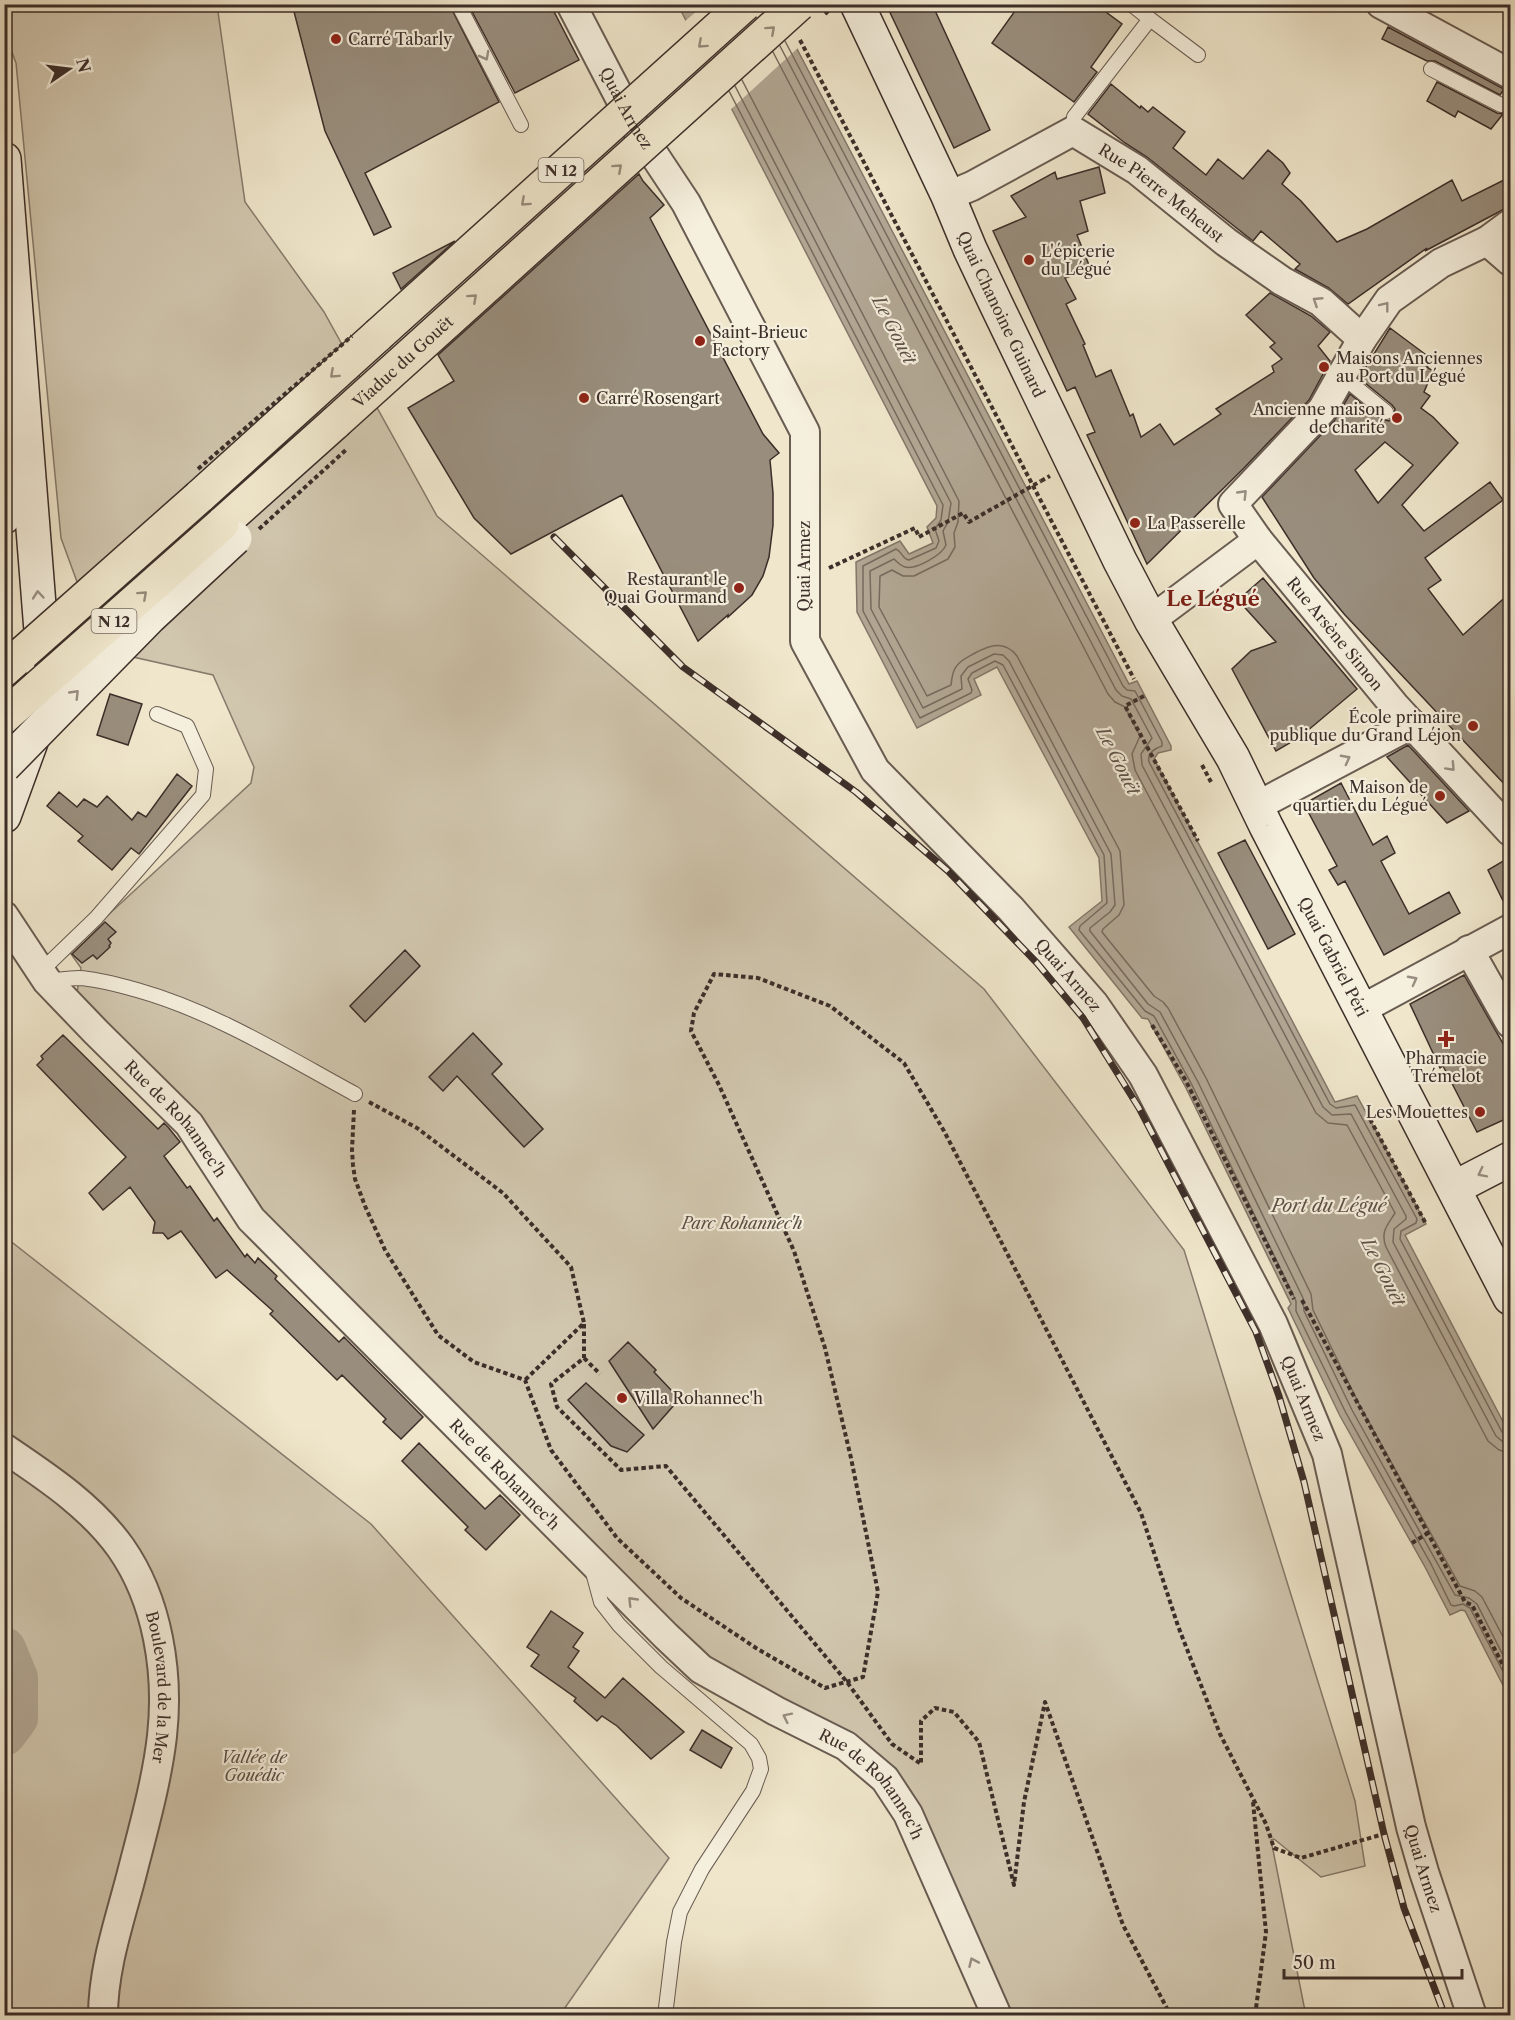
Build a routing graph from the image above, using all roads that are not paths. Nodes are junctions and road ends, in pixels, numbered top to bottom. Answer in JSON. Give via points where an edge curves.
{"nodes":[{"id":1,"x":458,"y":4,"type":"edge"},
{"id":2,"x":570,"y":4,"type":"edge"},
{"id":3,"x":745,"y":4,"type":"edge"},
{"id":4,"x":857,"y":4,"type":"edge"},
{"id":5,"x":1131,"y":4,"type":"edge"},
{"id":6,"x":1381,"y":4,"type":"edge"},
{"id":7,"x":1150,"y":19,"type":"junction"},
{"id":8,"x":798,"y":20,"type":"edge"},
{"id":9,"x":1198,"y":56,"type":"dead end"},
{"id":10,"x":1431,"y":69,"type":"dead end"},
{"id":11,"x":1510,"y":74,"type":"edge"},
{"id":12,"x":1510,"y":104,"type":"edge"},
{"id":13,"x":521,"y":125,"type":"dead end"},
{"id":14,"x":1073,"y":131,"type":"junction"},
{"id":15,"x":4,"y":159,"type":"edge"},
{"id":16,"x":948,"y":196,"type":"junction"},
{"id":17,"x":1510,"y":224,"type":"edge"},
{"id":18,"x":1487,"y":241,"type":"junction"},
{"id":19,"x":1510,"y":261,"type":"edge"},
{"id":20,"x":1362,"y":339,"type":"junction"},
{"id":21,"x":1342,"y":376,"type":"junction"},
{"id":22,"x":1386,"y":412,"type":"dead end"},
{"id":23,"x":336,"y":422,"type":"junction"},
{"id":24,"x":26,"y":440,"type":"junction"},
{"id":25,"x":4,"y":517,"type":"edge"},
{"id":26,"x":1258,"y":540,"type":"junction"},
{"id":27,"x":1151,"y":620,"type":"junction"},
{"id":28,"x":11,"y":663,"type":"edge"},
{"id":29,"x":157,"y":714,"type":"dead end"},
{"id":30,"x":4,"y":717,"type":"edge"},
{"id":31,"x":1412,"y":724,"type":"junction"},
{"id":32,"x":4,"y":766,"type":"edge"},
{"id":33,"x":1257,"y":806,"type":"junction"},
{"id":34,"x":4,"y":816,"type":"edge"},
{"id":35,"x":1510,"y":831,"type":"edge"},
{"id":36,"x":4,"y":916,"type":"edge"},
{"id":37,"x":1510,"y":929,"type":"edge"},
{"id":38,"x":1469,"y":950,"type":"junction"},
{"id":39,"x":44,"y":976,"type":"junction"},
{"id":40,"x":1362,"y":1008,"type":"junction"},
{"id":41,"x":1510,"y":1023,"type":"edge"},
{"id":42,"x":355,"y":1094,"type":"road end"},
{"id":43,"x":1510,"y":1159,"type":"edge"},
{"id":44,"x":1454,"y":1188,"type":"junction"},
{"id":45,"x":1510,"y":1298,"type":"edge"},
{"id":46,"x":4,"y":1448,"type":"edge"},
{"id":47,"x":589,"y":1556,"type":"junction"},
{"id":48,"x":104,"y":2016,"type":"edge"},
{"id":49,"x":665,"y":2016,"type":"edge"},
{"id":50,"x":997,"y":2016,"type":"edge"},
{"id":51,"x":1472,"y":2016,"type":"edge"}],
"edges":[{"from":1,"to":13,"type":"lane","one_way":true},
{"from":2,"to":51,"type":"street","name":"Quai Armez","via":[[633,123],[686,203],[805,432],[805,641],[874,770],[1011,909],[1094,1004],[1143,1075],[1273,1324],[1327,1454],[1411,1827]]},
{"from":3,"to":28,"type":"highway","number":"N 12","one_way":true,"bridge":true},
{"from":4,"to":16,"type":"street","name":"Quai Chanoine Guinard"},
{"from":5,"to":7,"type":"lane"},
{"from":6,"to":11,"type":"street"},
{"from":7,"to":9,"type":"lane"},
{"from":7,"to":14,"type":"lane","via":[[1074,117]]},
{"from":23,"to":8,"type":"highway","name":"Viaduc du Gouët","number":"N 12","one_way":true,"bridge":true},
{"from":10,"to":12,"type":"lane","via":[[1501,105]]},
{"from":14,"to":16,"type":"street"},
{"from":20,"to":14,"type":"street","name":"Rue Pierre Meheust","one_way":true,"via":[[1321,302],[1282,281],[1226,242],[1137,170]]},
{"from":15,"to":24,"type":"street"},
{"from":16,"to":27,"type":"street","name":"Quai Chanoine Guinard","via":[[996,304]]},
{"from":17,"to":18,"type":"street"},
{"from":18,"to":19,"type":"street"},
{"from":20,"to":18,"type":"street","one_way":true,"via":[[1389,300],[1441,263]]},
{"from":20,"to":21,"type":"street"},
{"from":21,"to":22,"type":"lane"},
{"from":26,"to":21,"type":"street","name":"Rue Arsène Simon","one_way":true,"via":[[1233,504],[1322,410]]},
{"from":30,"to":23,"type":"highway","name":"Viaduc du Gouët","number":"N 12","one_way":true,"bridge":true},
{"from":32,"to":23,"type":"street","one_way":true,"bridge":true,"via":[[150,617],[235,538]]},
{"from":24,"to":25,"type":"street"},
{"from":34,"to":24,"type":"street","one_way":true,"via":[[31,742],[44,669]]},
{"from":26,"to":27,"type":"street"},
{"from":26,"to":31,"type":"street","name":"Rue Arsène Simon"},
{"from":27,"to":33,"type":"street","name":"Quai Gabriel Péri"},
{"from":29,"to":39,"type":"lane","via":[[187,726],[206,770],[203,795]]},
{"from":33,"to":31,"type":"street","one_way":true},
{"from":31,"to":35,"type":"street","name":"Rue Arsène Simon","one_way":true},
{"from":33,"to":40,"type":"street","name":"Quai Gabriel Péri"},
{"from":36,"to":39,"type":"street","name":"Rue de Rohannec'h"},
{"from":37,"to":38,"type":"street"},
{"from":40,"to":38,"type":"street","one_way":true},
{"from":38,"to":41,"type":"street"},
{"from":39,"to":42,"type":"lane","via":[[111,982],[200,1012]]},
{"from":39,"to":47,"type":"street","name":"Rue de Rohannec'h","via":[[189,1124],[251,1219]]},
{"from":40,"to":44,"type":"street","name":"Quai Gabriel Péri"},
{"from":43,"to":44,"type":"street","one_way":true},
{"from":44,"to":45,"type":"street","name":"Quai Gabriel Péri"},
{"from":46,"to":48,"type":"street","name":"Boulevard de la Mer","via":[[64,1489],[121,1549],[143,1589],[156,1630],[163,1682],[162,1736],[147,1814],[109,1963]]},
{"from":47,"to":49,"type":"lane","via":[[601,1602],[619,1625],[661,1667],[751,1744],[761,1769],[753,1791],[702,1869],[681,1912]]},
{"from":50,"to":47,"type":"street","name":"Rue de Rohannec'h","one_way":true,"via":[[908,1814],[885,1779],[846,1746],[700,1669]]}]}
